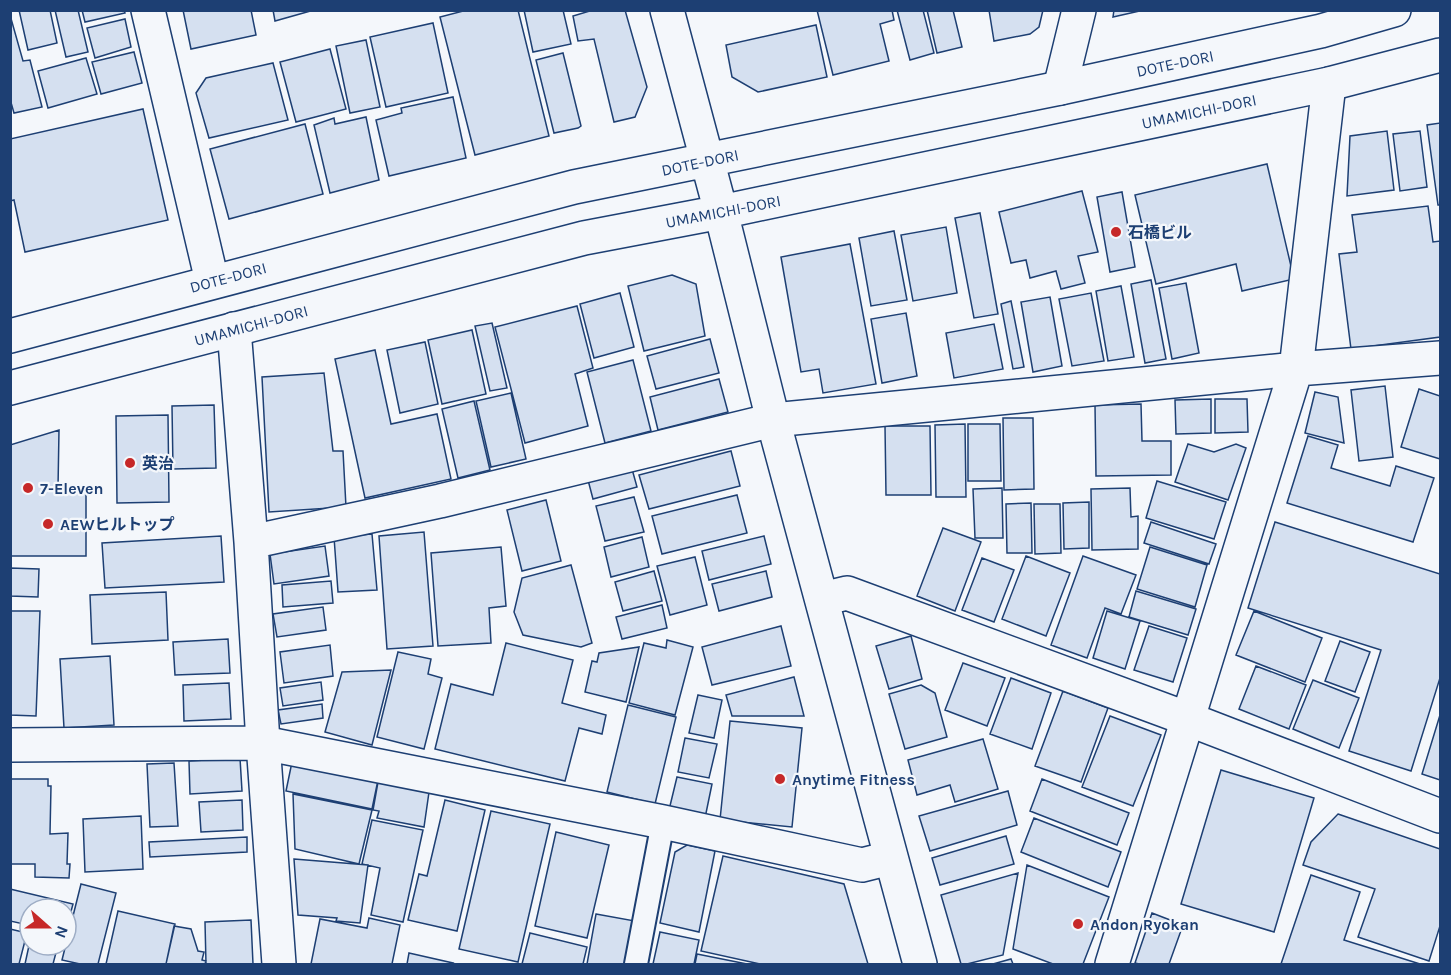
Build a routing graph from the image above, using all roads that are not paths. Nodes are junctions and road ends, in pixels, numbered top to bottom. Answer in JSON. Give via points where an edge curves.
{"nodes":[{"id":1,"x":148,"y":10,"type":"edge"},
{"id":2,"x":667,"y":10,"type":"edge"},
{"id":3,"x":1079,"y":10,"type":"edge"},
{"id":4,"x":1394,"y":10,"type":"edge"},
{"id":5,"x":1324,"y":21,"type":"edge"},
{"id":6,"x":1440,"y":55,"type":"edge"},
{"id":7,"x":1329,"y":84,"type":"junction"},
{"id":8,"x":1060,"y":88,"type":"junction"},
{"id":9,"x":707,"y":160,"type":"junction"},
{"id":10,"x":721,"y":212,"type":"junction"},
{"id":11,"x":212,"y":281,"type":"junction"},
{"id":12,"x":234,"y":329,"type":"junction"},
{"id":13,"x":10,"y":336,"type":"edge"},
{"id":14,"x":1440,"y":358,"type":"edge"},
{"id":15,"x":1296,"y":369,"type":"junction"},
{"id":16,"x":10,"y":388,"type":"edge"},
{"id":17,"x":773,"y":420,"type":"junction"},
{"id":18,"x":251,"y":542,"type":"junction"},
{"id":19,"x":822,"y":599,"type":"junction"},
{"id":20,"x":1188,"y":719,"type":"junction"},
{"id":21,"x":263,"y":743,"type":"junction"},
{"id":22,"x":10,"y":745,"type":"edge"},
{"id":23,"x":1440,"y":816,"type":"edge"},
{"id":24,"x":663,"y":822,"type":"junction"},
{"id":25,"x":890,"y":858,"type":"junction"},
{"id":26,"x":279,"y":964,"type":"edge"},
{"id":27,"x":636,"y":964,"type":"edge"},
{"id":28,"x":920,"y":964,"type":"edge"},
{"id":29,"x":1112,"y":964,"type":"edge"}],
"edges":[{"from":1,"to":11,"type":"street"},
{"from":2,"to":9,"type":"street"},
{"from":3,"to":8,"type":"street"},
{"from":4,"to":5,"type":"street","name":"DOTE-DORI"},
{"from":5,"to":8,"type":"street","name":"DOTE-DORI"},
{"from":6,"to":7,"type":"street","name":"UMAMICHI-DORI"},
{"from":7,"to":10,"type":"street","name":"UMAMICHI-DORI"},
{"from":7,"to":15,"type":"street"},
{"from":8,"to":9,"type":"street","name":"DOTE-DORI"},
{"from":9,"to":10,"type":"street"},
{"from":9,"to":11,"type":"street","name":"DOTE-DORI","via":[[574,187]]},
{"from":10,"to":12,"type":"street","name":"UMAMICHI-DORI","via":[[584,238]]},
{"from":10,"to":17,"type":"street"},
{"from":11,"to":13,"type":"street","name":"DOTE-DORI"},
{"from":12,"to":16,"type":"street","name":"UMAMICHI-DORI"},
{"from":12,"to":18,"type":"street"},
{"from":14,"to":15,"type":"street"},
{"from":15,"to":17,"type":"street"},
{"from":15,"to":20,"type":"street"},
{"from":17,"to":18,"type":"street","via":[[440,501]]},
{"from":17,"to":19,"type":"street"},
{"from":18,"to":21,"type":"street"},
{"from":19,"to":20,"type":"street","via":[[847,593]]},
{"from":19,"to":25,"type":"street"},
{"from":20,"to":23,"type":"street"},
{"from":20,"to":29,"type":"street"},
{"from":21,"to":22,"type":"street"},
{"from":21,"to":24,"type":"street"},
{"from":21,"to":26,"type":"street"},
{"from":24,"to":25,"type":"street","via":[[862,865]]},
{"from":24,"to":27,"type":"lane"},
{"from":25,"to":28,"type":"street"}]}
